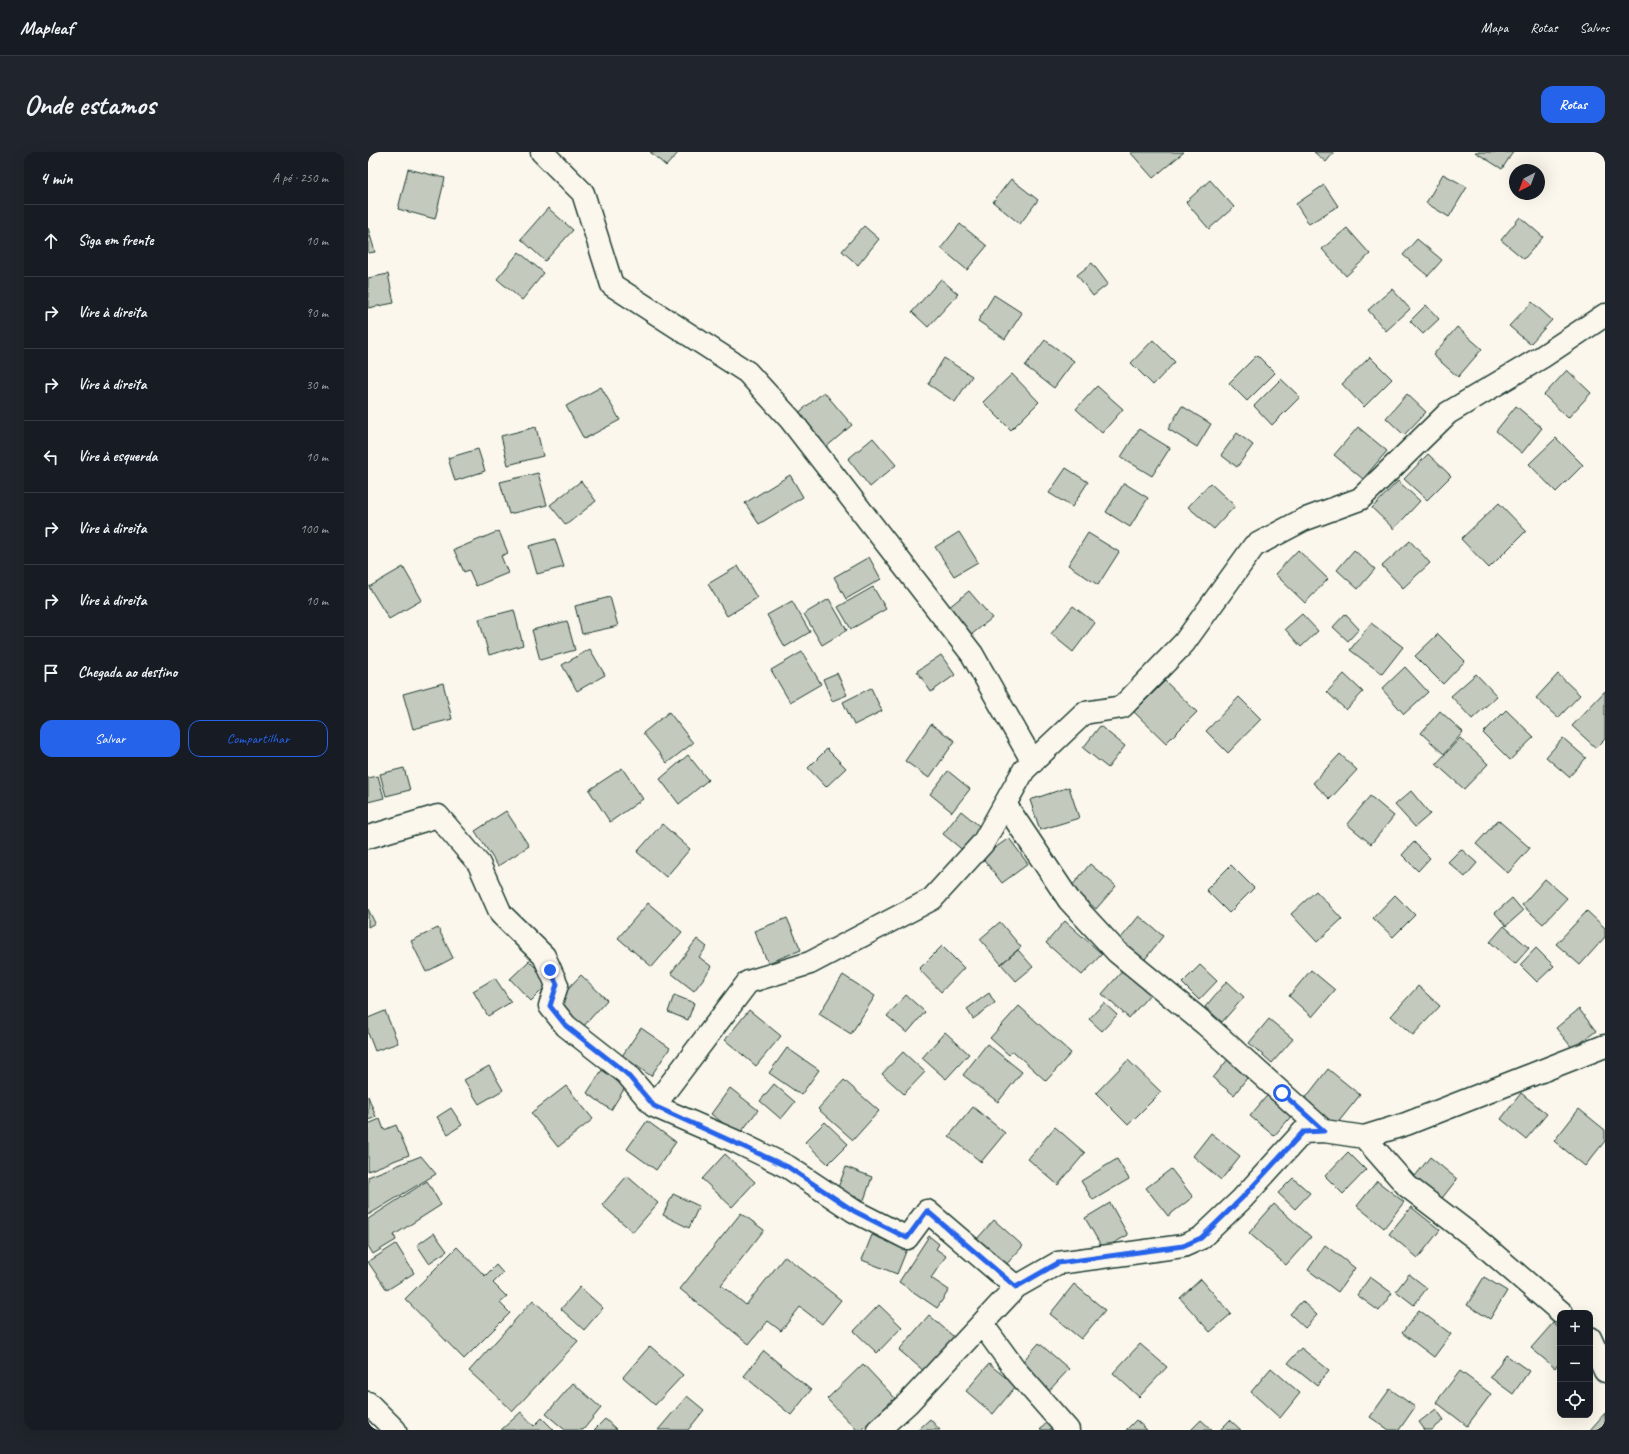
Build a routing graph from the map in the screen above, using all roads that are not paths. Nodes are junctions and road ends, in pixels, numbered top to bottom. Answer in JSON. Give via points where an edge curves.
{"nodes":[{"id":1,"x":542,"y":152,"type":"edge"},
{"id":2,"x":1605,"y":315,"type":"edge"},
{"id":3,"x":1033,"y":762,"type":"junction"},
{"id":4,"x":1005,"y":804,"type":"junction"},
{"id":5,"x":368,"y":837,"type":"edge"},
{"id":6,"x":1605,"y":1046,"type":"edge"},
{"id":7,"x":654,"y":1106,"type":"junction"},
{"id":8,"x":1324,"y":1131,"type":"junction"},
{"id":9,"x":1364,"y":1137,"type":"junction"},
{"id":10,"x":1016,"y":1287,"type":"junction"},
{"id":11,"x":1559,"y":1310,"type":"edge"},
{"id":12,"x":982,"y":1324,"type":"junction"},
{"id":13,"x":1593,"y":1345,"type":"edge"},
{"id":14,"x":1605,"y":1371,"type":"edge"},
{"id":15,"x":368,"y":1403,"type":"edge"},
{"id":16,"x":395,"y":1430,"type":"edge"},
{"id":17,"x":878,"y":1430,"type":"edge"},
{"id":18,"x":1068,"y":1430,"type":"edge"}],
"edges":[{"from":1,"to":3,"type":"street","via":[[583,193],[612,285],[747,372],[790,419],[972,654]]},
{"from":2,"to":3,"type":"street","via":[[1542,357],[1448,413],[1360,500],[1303,520],[1254,546],[1184,644],[1122,706],[1084,713]]},
{"from":3,"to":4,"type":"street","via":[[1024,770]]},
{"from":4,"to":7,"type":"street","via":[[983,843],[932,899],[810,962],[748,982]]},
{"from":4,"to":8,"type":"street","via":[[1069,900],[1117,952],[1205,1024]]},
{"from":5,"to":7,"type":"street","via":[[438,816],[479,864],[501,914],[544,956],[557,984],[550,1006],[566,1026],[626,1073]]},
{"from":6,"to":9,"type":"street","via":[[1406,1124]]},
{"from":7,"to":10,"type":"street","via":[[788,1167],[854,1211],[907,1238],[927,1211]]},
{"from":8,"to":9,"type":"street"},
{"from":8,"to":10,"type":"street","via":[[1303,1132],[1201,1238],[1183,1246],[1058,1263]]},
{"from":9,"to":11,"type":"street","via":[[1407,1186],[1475,1238]]},
{"from":10,"to":12,"type":"street"},
{"from":12,"to":17,"type":"street","via":[[908,1403]]},
{"from":12,"to":18,"type":"street","via":[[1017,1372]]},
{"from":13,"to":14,"type":"street"},
{"from":15,"to":16,"type":"street"}]}
